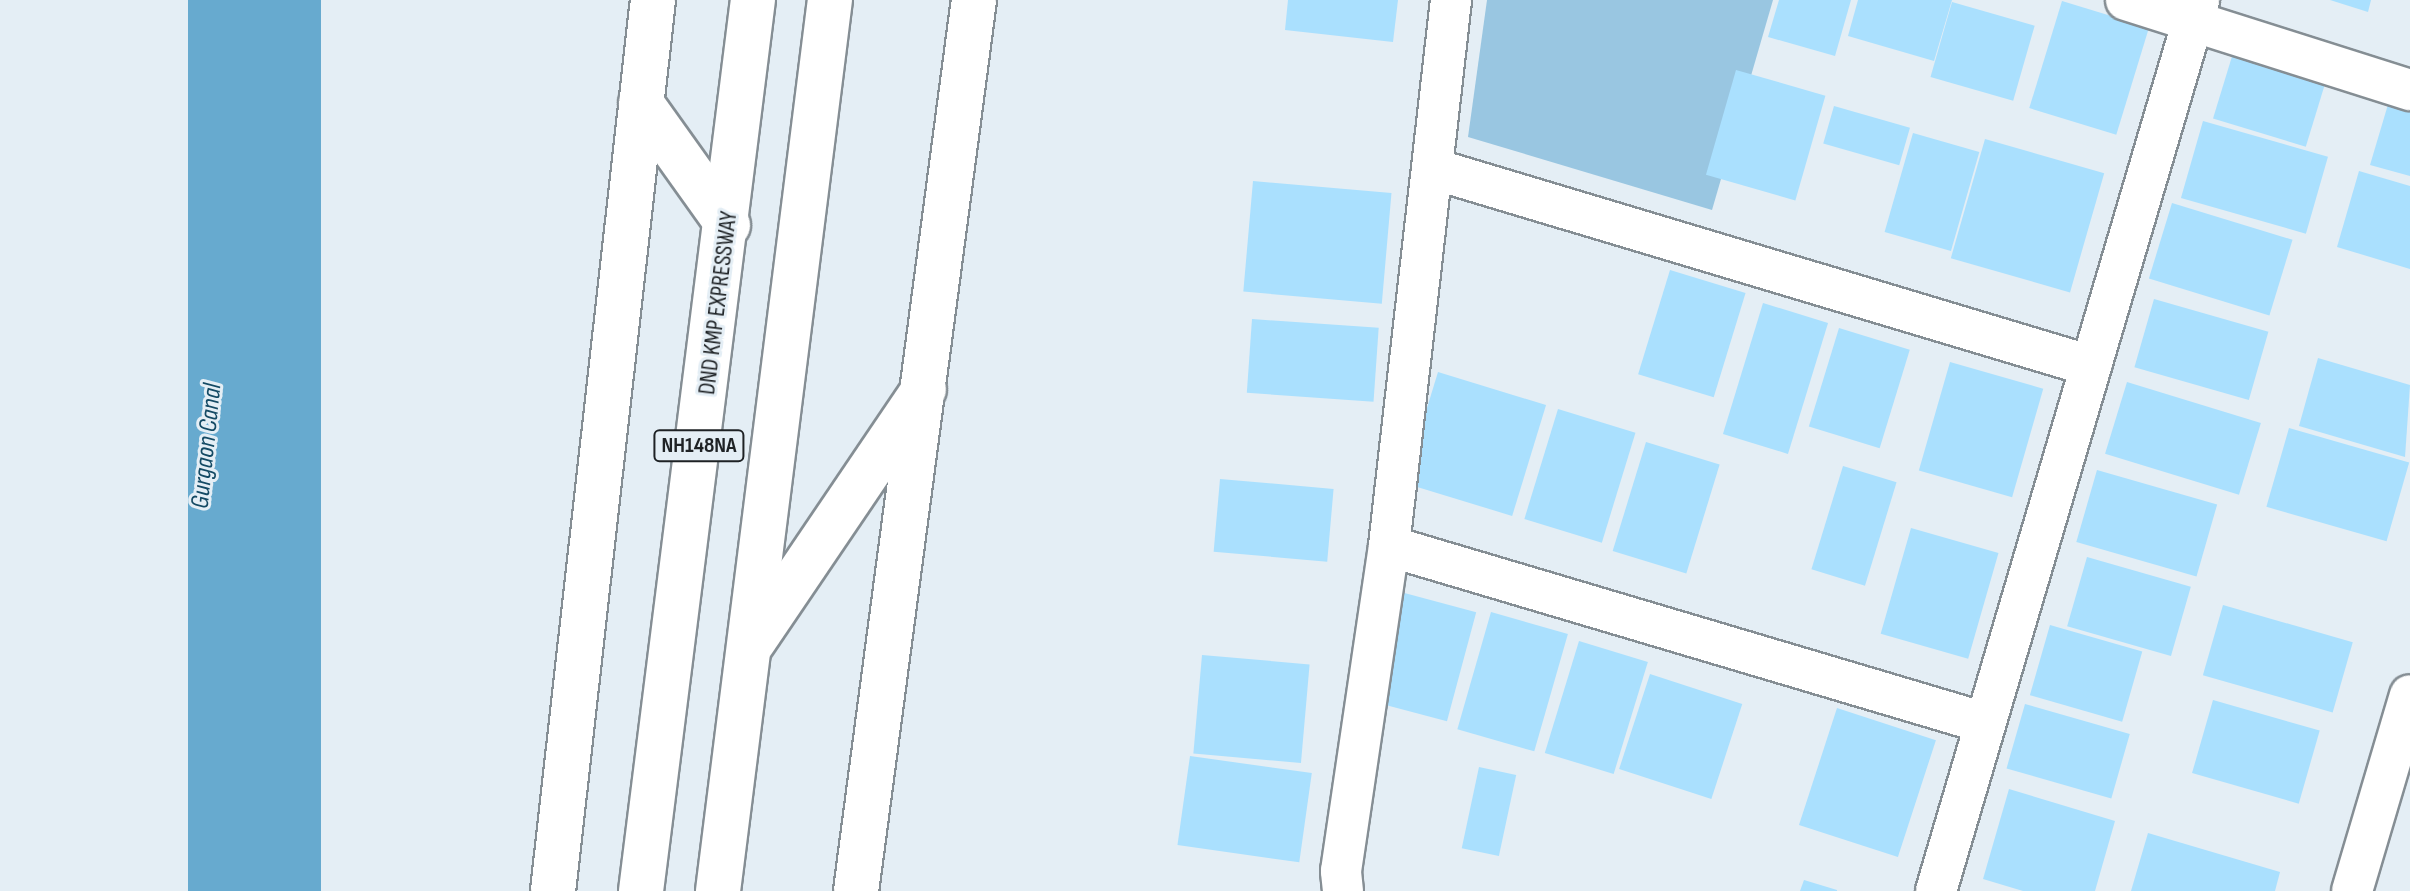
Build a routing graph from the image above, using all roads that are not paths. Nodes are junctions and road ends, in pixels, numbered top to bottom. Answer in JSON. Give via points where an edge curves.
{"nodes":[{"id":1,"x":653,"y":0,"type":"edge"},
{"id":2,"x":753,"y":0,"type":"edge"},
{"id":3,"x":830,"y":0,"type":"edge"},
{"id":4,"x":974,"y":0,"type":"edge"},
{"id":5,"x":1451,"y":0,"type":"edge"},
{"id":6,"x":2126,"y":0,"type":"edge"},
{"id":7,"x":2196,"y":10,"type":"edge"},
{"id":8,"x":2410,"y":90,"type":"edge"},
{"id":9,"x":641,"y":103,"type":"junction"},
{"id":10,"x":1434,"y":169,"type":"junction"},
{"id":11,"x":728,"y":225,"type":"junction"},
{"id":12,"x":2091,"y":366,"type":"junction"},
{"id":13,"x":924,"y":389,"type":"junction"},
{"id":14,"x":1389,"y":546,"type":"junction"},
{"id":15,"x":749,"y":648,"type":"junction"},
{"id":16,"x":2410,"y":695,"type":"edge"},
{"id":17,"x":1985,"y":723,"type":"junction"},
{"id":18,"x":553,"y":891,"type":"edge"},
{"id":19,"x":641,"y":891,"type":"edge"},
{"id":20,"x":718,"y":891,"type":"edge"},
{"id":21,"x":856,"y":891,"type":"edge"},
{"id":22,"x":1343,"y":891,"type":"edge"},
{"id":23,"x":1936,"y":891,"type":"edge"},
{"id":24,"x":2352,"y":891,"type":"edge"}],
"edges":[{"from":1,"to":9,"type":"main road"},
{"from":2,"to":11,"type":"main road","name":"DND KMP EXPRESSWAY","number":"NH148NA"},
{"from":3,"to":15,"type":"main road","number":"NH148NA"},
{"from":4,"to":13,"type":"main road"},
{"from":5,"to":10,"type":"street"},
{"from":6,"to":7,"type":"street"},
{"from":7,"to":8,"type":"street"},
{"from":7,"to":12,"type":"street"},
{"from":9,"to":11,"type":"main road"},
{"from":9,"to":18,"type":"main road"},
{"from":10,"to":12,"type":"street"},
{"from":10,"to":14,"type":"street"},
{"from":11,"to":19,"type":"main road","name":"DND KMP EXPRESSWAY","number":"NH148NA"},
{"from":12,"to":17,"type":"street"},
{"from":13,"to":15,"type":"main road"},
{"from":13,"to":21,"type":"main road"},
{"from":14,"to":17,"type":"street"},
{"from":14,"to":22,"type":"street","via":[[1341,871]]},
{"from":15,"to":20,"type":"main road","number":"NH148NA"},
{"from":16,"to":24,"type":"street"},
{"from":17,"to":23,"type":"street"}]}
